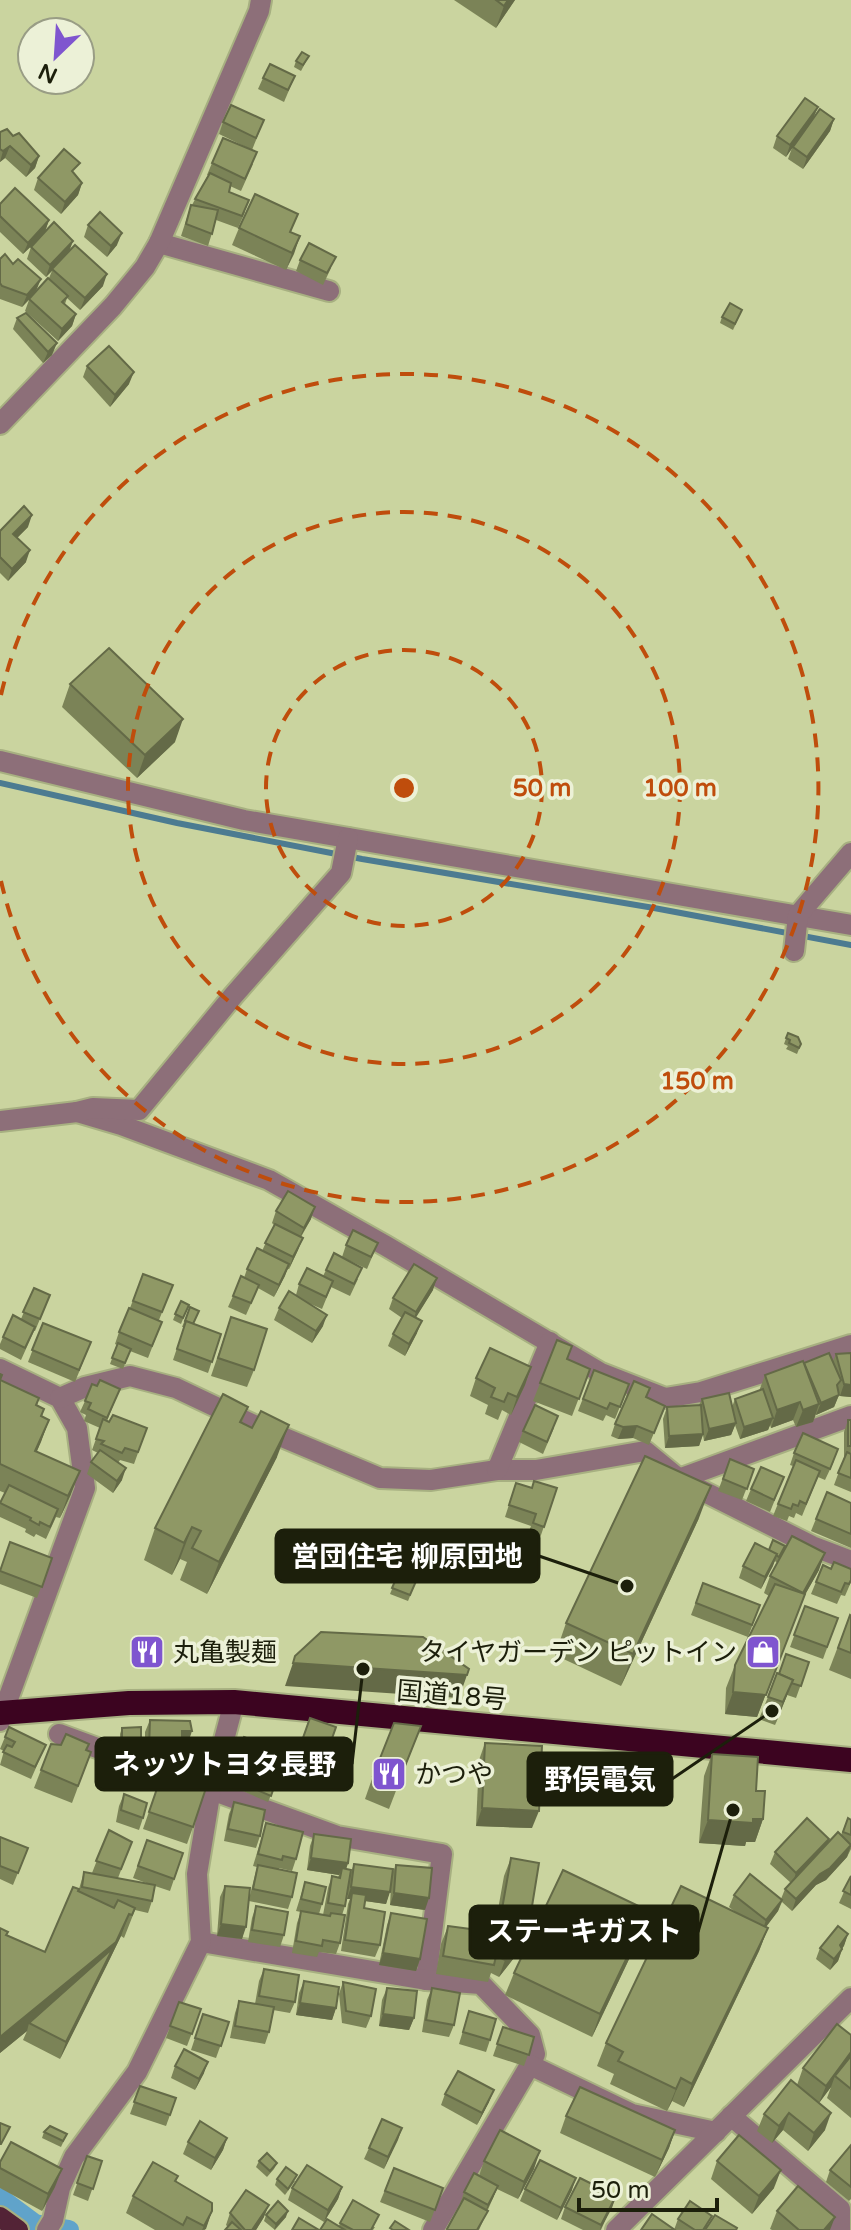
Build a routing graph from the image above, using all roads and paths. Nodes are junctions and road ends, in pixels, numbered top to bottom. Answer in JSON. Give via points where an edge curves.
{"nodes":[{"id":1,"x":261,"y":0,"type":"edge"},
{"id":2,"x":159,"y":243,"type":"junction"},
{"id":3,"x":329,"y":291,"type":"dead end"},
{"id":4,"x":0,"y":424,"type":"edge"},
{"id":5,"x":0,"y":761,"type":"edge"},
{"id":6,"x":347,"y":842,"type":"junction"},
{"id":7,"x":851,"y":853,"type":"edge"},
{"id":8,"x":798,"y":920,"type":"junction"},
{"id":9,"x":851,"y":925,"type":"edge"},
{"id":10,"x":794,"y":951,"type":"dead end"},
{"id":11,"x":77,"y":1112,"type":"junction"},
{"id":12,"x":0,"y":1121,"type":"edge"},
{"id":13,"x":550,"y":1342,"type":"junction"},
{"id":14,"x":851,"y":1345,"type":"edge"},
{"id":15,"x":0,"y":1369,"type":"edge"},
{"id":16,"x":60,"y":1398,"type":"junction"},
{"id":17,"x":851,"y":1416,"type":"edge"},
{"id":18,"x":497,"y":1470,"type":"junction"},
{"id":19,"x":679,"y":1479,"type":"junction"},
{"id":20,"x":851,"y":1561,"type":"edge"},
{"id":21,"x":234,"y":1702,"type":"junction"},
{"id":22,"x":1,"y":1715,"type":"edge"},
{"id":23,"x":59,"y":1734,"type":"dead end"},
{"id":24,"x":851,"y":1760,"type":"edge"},
{"id":25,"x":211,"y":1789,"type":"junction"},
{"id":26,"x":201,"y":1942,"type":"junction"},
{"id":27,"x":426,"y":1980,"type":"junction"},
{"id":28,"x":851,"y":1998,"type":"edge"},
{"id":29,"x":530,"y":2065,"type":"junction"},
{"id":30,"x":731,"y":2116,"type":"junction"},
{"id":31,"x":716,"y":2132,"type":"junction"},
{"id":32,"x":846,"y":2213,"type":"edge"},
{"id":33,"x":0,"y":2217,"type":"edge"},
{"id":34,"x":50,"y":2225,"type":"edge"},
{"id":35,"x":18,"y":2230,"type":"edge"},
{"id":36,"x":433,"y":2230,"type":"edge"},
{"id":37,"x":616,"y":2230,"type":"edge"},
{"id":38,"x":840,"y":2230,"type":"edge"}],
"edges":[{"from":1,"to":2,"type":"street"},
{"from":2,"to":3,"type":"street"},
{"from":2,"to":4,"type":"street","via":[[113,306]]},
{"from":5,"to":6,"type":"street"},
{"from":6,"to":8,"type":"street"},
{"from":6,"to":11,"type":"street","via":[[341,873],[139,1110]]},
{"from":7,"to":8,"type":"street"},
{"from":8,"to":9,"type":"street"},
{"from":8,"to":10,"type":"street"},
{"from":11,"to":12,"type":"street"},
{"from":11,"to":13,"type":"street","via":[[269,1180]]},
{"from":13,"to":14,"type":"street","via":[[601,1373],[665,1398],[701,1392]]},
{"from":13,"to":18,"type":"street"},
{"from":15,"to":16,"type":"street"},
{"from":16,"to":18,"type":"street","via":[[130,1376],[176,1388],[380,1478],[431,1480]]},
{"from":16,"to":22,"type":"street","via":[[77,1428],[85,1488]]},
{"from":17,"to":19,"type":"street"},
{"from":18,"to":19,"type":"street","via":[[536,1470],[645,1451]]},
{"from":19,"to":20,"type":"street"},
{"from":21,"to":22,"type":"highway","name":"国道18号","via":[[129,1703]]},
{"from":21,"to":24,"type":"highway","name":"国道18号"},
{"from":21,"to":25,"type":"street"},
{"from":23,"to":25,"type":"street"},
{"from":25,"to":26,"type":"street","via":[[197,1874]]},
{"from":25,"to":27,"type":"street","via":[[337,1836],[442,1854]]},
{"from":26,"to":27,"type":"street"},
{"from":26,"to":34,"type":"street","via":[[137,2072],[74,2157]]},
{"from":27,"to":29,"type":"street","via":[[481,1984],[530,2035],[535,2054]]},
{"from":28,"to":30,"type":"street"},
{"from":29,"to":31,"type":"street","via":[[632,2114]]},
{"from":29,"to":36,"type":"street"},
{"from":30,"to":31,"type":"street"},
{"from":30,"to":32,"type":"street"},
{"from":31,"to":37,"type":"street"},
{"from":32,"to":38,"type":"street"},
{"from":33,"to":35,"type":"main road"}]}
